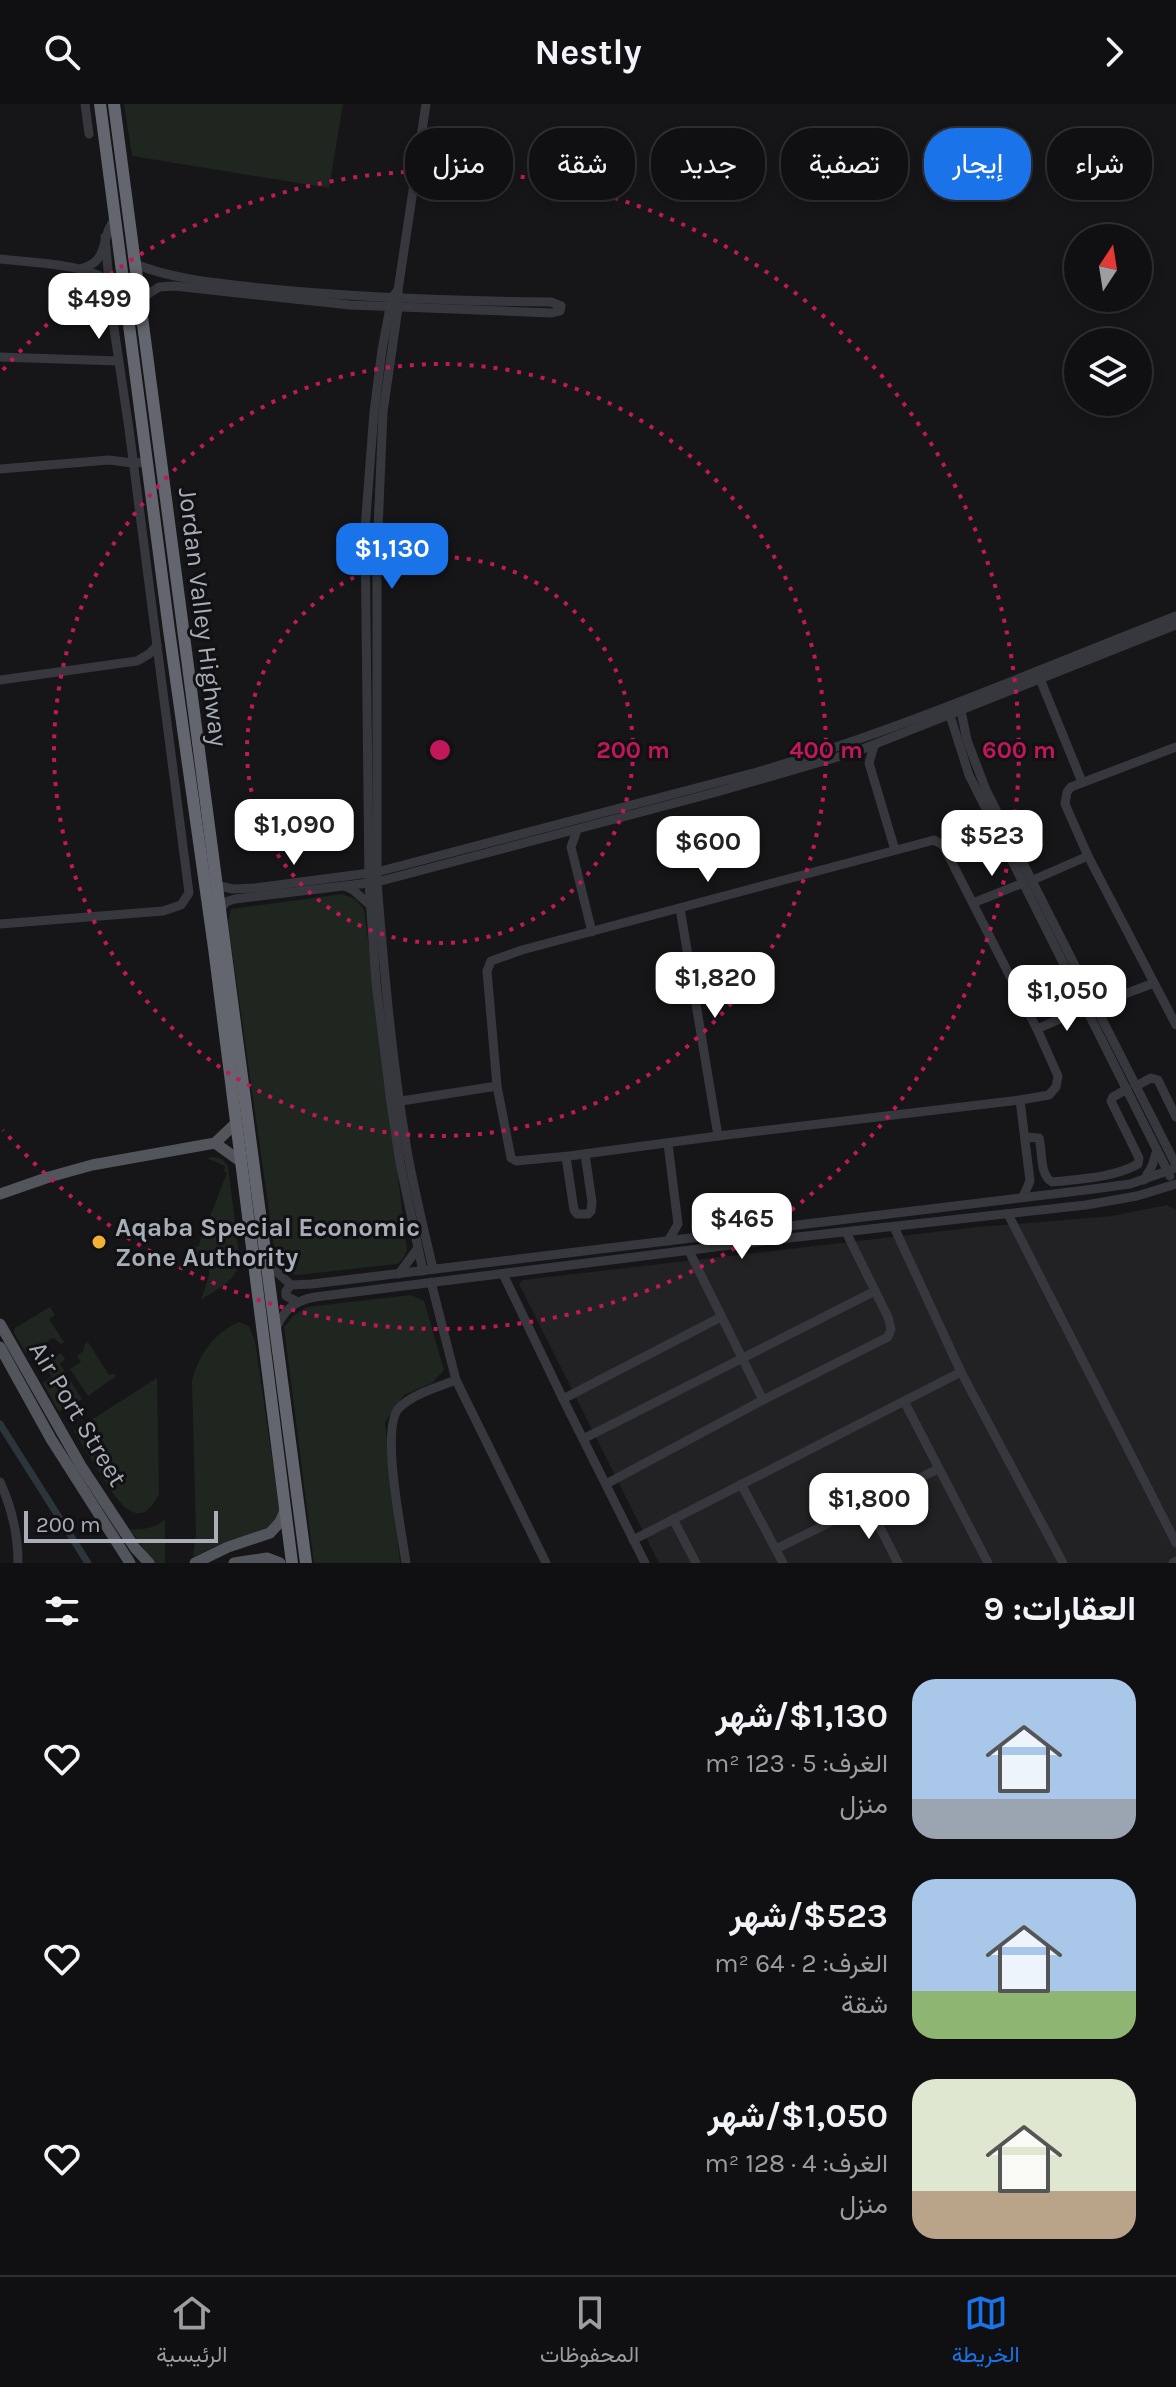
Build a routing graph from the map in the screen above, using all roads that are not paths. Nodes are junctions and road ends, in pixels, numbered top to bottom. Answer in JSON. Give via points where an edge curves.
{"nodes":[{"id":1,"x":85,"y":104,"type":"edge"},
{"id":2,"x":100,"y":104,"type":"edge"},
{"id":3,"x":114,"y":104,"type":"edge"},
{"id":4,"x":426,"y":104,"type":"edge"},
{"id":5,"x":89,"y":134,"type":"dead end"},
{"id":6,"x":121,"y":217,"type":"junction"},
{"id":7,"x":105,"y":237,"type":"junction"},
{"id":8,"x":0,"y":259,"type":"edge"},
{"id":9,"x":135,"y":264,"type":"junction"},
{"id":10,"x":79,"y":269,"type":"junction"},
{"id":11,"x":108,"y":282,"type":"junction"},
{"id":12,"x":139,"y":300,"type":"junction"},
{"id":13,"x":395,"y":300,"type":"junction"},
{"id":14,"x":0,"y":357,"type":"edge"},
{"id":15,"x":118,"y":361,"type":"junction"},
{"id":16,"x":130,"y":441,"type":"junction"},
{"id":17,"x":109,"y":460,"type":"junction"},
{"id":18,"x":147,"y":462,"type":"junction"},
{"id":19,"x":132,"y":463,"type":"junction"},
{"id":20,"x":0,"y":469,"type":"edge"},
{"id":21,"x":159,"y":556,"type":"junction"},
{"id":22,"x":145,"y":558,"type":"junction"},
{"id":23,"x":1176,"y":616,"type":"edge"},
{"id":24,"x":1176,"y":625,"type":"edge"},
{"id":25,"x":157,"y":646,"type":"junction"},
{"id":26,"x":137,"y":661,"type":"junction"},
{"id":27,"x":160,"y":669,"type":"junction"},
{"id":28,"x":1040,"y":679,"type":"junction"},
{"id":29,"x":0,"y":680,"type":"edge"},
{"id":30,"x":975,"y":704,"type":"junction"},
{"id":31,"x":960,"y":706,"type":"junction"},
{"id":32,"x":949,"y":711,"type":"junction"},
{"id":33,"x":926,"y":724,"type":"junction"},
{"id":34,"x":965,"y":727,"type":"junction"},
{"id":35,"x":955,"y":734,"type":"junction"},
{"id":36,"x":874,"y":746,"type":"junction"},
{"id":37,"x":1176,"y":747,"type":"edge"},
{"id":38,"x":855,"y":752,"type":"junction"},
{"id":39,"x":869,"y":763,"type":"junction"},
{"id":40,"x":1082,"y":782,"type":"junction"},
{"id":41,"x":577,"y":830,"type":"junction"},
{"id":42,"x":556,"y":835,"type":"junction"},
{"id":43,"x":571,"y":847,"type":"junction"},
{"id":44,"x":895,"y":850,"type":"junction"},
{"id":45,"x":1088,"y":856,"type":"junction"},
{"id":46,"x":373,"y":877,"type":"junction"},
{"id":47,"x":393,"y":878,"type":"junction"},
{"id":48,"x":1028,"y":882,"type":"junction"},
{"id":49,"x":216,"y":885,"type":"junction"},
{"id":50,"x":344,"y":886,"type":"junction"},
{"id":51,"x":374,"y":902,"type":"junction"},
{"id":52,"x":973,"y":903,"type":"junction"},
{"id":53,"x":680,"y":908,"type":"junction"},
{"id":54,"x":220,"y":910,"type":"junction"},
{"id":55,"x":0,"y":924,"type":"edge"},
{"id":56,"x":592,"y":932,"type":"junction"},
{"id":57,"x":219,"y":948,"type":"junction"},
{"id":58,"x":1154,"y":983,"type":"junction"},
{"id":59,"x":1090,"y":1007,"type":"junction"},
{"id":60,"x":1176,"y":1025,"type":"edge"},
{"id":61,"x":1037,"y":1029,"type":"junction"},
{"id":62,"x":497,"y":1086,"type":"junction"},
{"id":63,"x":1132,"y":1088,"type":"junction"},
{"id":64,"x":1020,"y":1100,"type":"junction"},
{"id":65,"x":396,"y":1102,"type":"junction"},
{"id":66,"x":1176,"y":1117,"type":"edge"},
{"id":67,"x":236,"y":1123,"type":"junction"},
{"id":68,"x":718,"y":1136,"type":"junction"},
{"id":69,"x":1025,"y":1137,"type":"junction"},
{"id":70,"x":215,"y":1143,"type":"junction"},
{"id":71,"x":668,"y":1144,"type":"junction"},
{"id":72,"x":1157,"y":1150,"type":"junction"},
{"id":73,"x":585,"y":1154,"type":"junction"},
{"id":74,"x":1173,"y":1154,"type":"edge"},
{"id":75,"x":566,"y":1157,"type":"junction"},
{"id":76,"x":240,"y":1161,"type":"junction"},
{"id":77,"x":1173,"y":1168,"type":"edge"},
{"id":78,"x":1144,"y":1180,"type":"junction"},
{"id":79,"x":1030,"y":1181,"type":"junction"},
{"id":80,"x":1175,"y":1185,"type":"edge"},
{"id":81,"x":0,"y":1194,"type":"edge"},
{"id":82,"x":1046,"y":1195,"type":"junction"},
{"id":83,"x":1023,"y":1197,"type":"junction"},
{"id":84,"x":1008,"y":1214,"type":"junction"},
{"id":85,"x":678,"y":1224,"type":"junction"},
{"id":86,"x":894,"y":1227,"type":"junction"},
{"id":87,"x":782,"y":1228,"type":"junction"},
{"id":88,"x":846,"y":1232,"type":"junction"},
{"id":89,"x":695,"y":1238,"type":"junction"},
{"id":90,"x":787,"y":1239,"type":"junction"},
{"id":91,"x":668,"y":1241,"type":"junction"},
{"id":92,"x":418,"y":1248,"type":"junction"},
{"id":93,"x":689,"y":1251,"type":"junction"},
{"id":94,"x":430,"y":1252,"type":"junction"},
{"id":95,"x":267,"y":1263,"type":"junction"},
{"id":96,"x":454,"y":1268,"type":"junction"},
{"id":97,"x":428,"y":1270,"type":"junction"},
{"id":98,"x":399,"y":1274,"type":"junction"},
{"id":99,"x":503,"y":1274,"type":"junction"},
{"id":100,"x":431,"y":1282,"type":"junction"},
{"id":101,"x":291,"y":1285,"type":"junction"},
{"id":102,"x":875,"y":1291,"type":"junction"},
{"id":103,"x":273,"y":1298,"type":"junction"},
{"id":104,"x":259,"y":1300,"type":"junction"},
{"id":105,"x":296,"y":1301,"type":"junction"},
{"id":106,"x":721,"y":1317,"type":"junction"},
{"id":107,"x":0,"y":1324,"type":"edge"},
{"id":108,"x":276,"y":1328,"type":"junction"},
{"id":109,"x":0,"y":1347,"type":"edge"},
{"id":110,"x":742,"y":1358,"type":"junction"},
{"id":111,"x":961,"y":1372,"type":"junction"},
{"id":112,"x":456,"y":1380,"type":"junction"},
{"id":113,"x":563,"y":1399,"type":"junction"},
{"id":114,"x":763,"y":1400,"type":"junction"},
{"id":115,"x":904,"y":1401,"type":"junction"},
{"id":116,"x":583,"y":1439,"type":"junction"},
{"id":117,"x":938,"y":1469,"type":"junction"},
{"id":118,"x":0,"y":1482,"type":"edge"},
{"id":119,"x":606,"y":1484,"type":"junction"},
{"id":120,"x":741,"y":1484,"type":"junction"},
{"id":121,"x":868,"y":1504,"type":"junction"},
{"id":122,"x":285,"y":1511,"type":"junction"},
{"id":123,"x":673,"y":1519,"type":"junction"},
{"id":124,"x":633,"y":1540,"type":"junction"},
{"id":125,"x":1176,"y":1543,"type":"edge"},
{"id":126,"x":776,"y":1549,"type":"junction"},
{"id":127,"x":18,"y":1563,"type":"edge"},
{"id":128,"x":27,"y":1563,"type":"edge"},
{"id":129,"x":130,"y":1563,"type":"edge"},
{"id":130,"x":149,"y":1563,"type":"edge"},
{"id":131,"x":195,"y":1563,"type":"edge"},
{"id":132,"x":234,"y":1563,"type":"edge"},
{"id":133,"x":280,"y":1563,"type":"edge"},
{"id":134,"x":292,"y":1563,"type":"edge"},
{"id":135,"x":306,"y":1563,"type":"edge"},
{"id":136,"x":406,"y":1563,"type":"edge"},
{"id":137,"x":546,"y":1563,"type":"edge"},
{"id":138,"x":645,"y":1563,"type":"edge"},
{"id":139,"x":696,"y":1563,"type":"edge"},
{"id":140,"x":783,"y":1563,"type":"edge"},
{"id":141,"x":898,"y":1563,"type":"edge"},
{"id":142,"x":988,"y":1563,"type":"edge"},
{"id":143,"x":1063,"y":1563,"type":"edge"}],
"edges":[{"from":1,"to":5,"type":"street"},
{"from":2,"to":6,"type":"highway","name":"Jordan Valley Highway"},
{"from":3,"to":6,"type":"highway","name":"Jordan Valley Highway"},
{"from":4,"to":13,"type":"street"},
{"from":6,"to":7,"type":"street"},
{"from":6,"to":9,"type":"highway","name":"Jordan Valley Highway"},
{"from":6,"to":18,"type":"highway","name":"Jordan Valley Highway"},
{"from":7,"to":10,"type":"street","via":[[97,262]]},
{"from":7,"to":11,"type":"street"},
{"from":8,"to":10,"type":"street"},
{"from":9,"to":12,"type":"highway","name":"Jordan Valley Highway"},
{"from":9,"to":13,"type":"street","via":[[217,282]]},
{"from":10,"to":11,"type":"street"},
{"from":11,"to":15,"type":"street"},
{"from":12,"to":13,"type":"street","via":[[159,287],[174,286],[313,302]]},
{"from":12,"to":49,"type":"highway","name":"Jordan Valley Highway"},
{"from":13,"to":13,"type":"street","via":[[552,313],[561,306],[551,302]]},
{"from":13,"to":46,"type":"street","via":[[383,412],[377,553]]},
{"from":14,"to":15,"type":"street"},
{"from":15,"to":16,"type":"street"},
{"from":16,"to":17,"type":"street"},
{"from":16,"to":19,"type":"street"},
{"from":17,"to":19,"type":"street"},
{"from":17,"to":20,"type":"street"},
{"from":18,"to":19,"type":"street"},
{"from":18,"to":21,"type":"highway","name":"Jordan Valley Highway"},
{"from":19,"to":22,"type":"street"},
{"from":21,"to":22,"type":"street"},
{"from":21,"to":57,"type":"highway","name":"Jordan Valley Highway"},
{"from":22,"to":25,"type":"street"},
{"from":23,"to":31,"type":"street"},
{"from":24,"to":28,"type":"street"},
{"from":25,"to":26,"type":"street"},
{"from":25,"to":27,"type":"street"},
{"from":26,"to":27,"type":"street"},
{"from":26,"to":29,"type":"street"},
{"from":27,"to":55,"type":"street","via":[[187,898],[163,911]]},
{"from":28,"to":30,"type":"street"},
{"from":28,"to":40,"type":"street"},
{"from":30,"to":31,"type":"street"},
{"from":30,"to":34,"type":"street"},
{"from":31,"to":32,"type":"street"},
{"from":31,"to":34,"type":"street"},
{"from":32,"to":33,"type":"street"},
{"from":32,"to":35,"type":"street"},
{"from":32,"to":46,"type":"street","via":[[818,754]]},
{"from":33,"to":35,"type":"street"},
{"from":33,"to":36,"type":"street"},
{"from":34,"to":48,"type":"street","via":[[986,790]]},
{"from":35,"to":48,"type":"street","via":[[969,775]]},
{"from":36,"to":38,"type":"street"},
{"from":36,"to":39,"type":"street"},
{"from":37,"to":40,"type":"street"},
{"from":38,"to":39,"type":"street"},
{"from":38,"to":41,"type":"street"},
{"from":39,"to":44,"type":"street"},
{"from":40,"to":45,"type":"street","via":[[1071,787],[1065,804]]},
{"from":41,"to":42,"type":"street"},
{"from":41,"to":43,"type":"street"},
{"from":42,"to":43,"type":"street"},
{"from":42,"to":47,"type":"street"},
{"from":43,"to":56,"type":"street"},
{"from":44,"to":52,"type":"street","via":[[939,842]]},
{"from":44,"to":53,"type":"street"},
{"from":45,"to":48,"type":"street"},
{"from":45,"to":58,"type":"street"},
{"from":46,"to":47,"type":"street"},
{"from":46,"to":49,"type":"street","via":[[255,888]]},
{"from":46,"to":50,"type":"street"},
{"from":46,"to":51,"type":"street"},
{"from":47,"to":51,"type":"street"},
{"from":48,"to":52,"type":"street"},
{"from":48,"to":59,"type":"street"},
{"from":49,"to":54,"type":"highway","name":"Jordan Valley Highway"},
{"from":50,"to":51,"type":"street"},
{"from":50,"to":54,"type":"street","via":[[235,899]]},
{"from":51,"to":65,"type":"street"},
{"from":52,"to":61,"type":"street"},
{"from":53,"to":56,"type":"street"},
{"from":53,"to":68,"type":"street"},
{"from":54,"to":57,"type":"highway","name":"Jordan Valley Highway"},
{"from":56,"to":62,"type":"street","via":[[491,961],[487,971]]},
{"from":57,"to":67,"type":"highway","name":"Jordan Valley Highway"},
{"from":57,"to":95,"type":"highway","name":"Jordan Valley Highway"},
{"from":58,"to":59,"type":"street"},
{"from":58,"to":60,"type":"street"},
{"from":59,"to":61,"type":"street"},
{"from":59,"to":63,"type":"street"},
{"from":61,"to":64,"type":"street","via":[[1058,1076],[1056,1087],[1049,1095]]},
{"from":62,"to":65,"type":"street"},
{"from":62,"to":75,"type":"street","via":[[511,1158]]},
{"from":63,"to":66,"type":"street","via":[[1158,1080]]},
{"from":63,"to":69,"type":"street","via":[[1111,1101],[1139,1158],[1131,1169],[1052,1182],[1045,1174],[1039,1138]]},
{"from":63,"to":72,"type":"street"},
{"from":63,"to":74,"type":"street"},
{"from":64,"to":68,"type":"street"},
{"from":64,"to":69,"type":"street"},
{"from":65,"to":92,"type":"street","via":[[400,1163]]},
{"from":65,"to":94,"type":"street"},
{"from":67,"to":70,"type":"main road"},
{"from":67,"to":76,"type":"highway","name":"Jordan Valley Highway"},
{"from":68,"to":71,"type":"street"},
{"from":69,"to":79,"type":"street"},
{"from":70,"to":76,"type":"main road"},
{"from":70,"to":81,"type":"main road","via":[[92,1165]]},
{"from":71,"to":73,"type":"street"},
{"from":71,"to":85,"type":"street"},
{"from":72,"to":77,"type":"street"},
{"from":72,"to":78,"type":"street"},
{"from":73,"to":75,"type":"street"},
{"from":73,"to":75,"type":"street","via":[[592,1202],[588,1214],[574,1210]]},
{"from":74,"to":77,"type":"street"},
{"from":76,"to":104,"type":"highway","name":"Jordan Valley Highway"},
{"from":77,"to":78,"type":"street"},
{"from":77,"to":80,"type":"street"},
{"from":78,"to":82,"type":"street"},
{"from":79,"to":82,"type":"street"},
{"from":79,"to":83,"type":"street"},
{"from":80,"to":84,"type":"street","via":[[1110,1201]]},
{"from":82,"to":83,"type":"street"},
{"from":83,"to":87,"type":"street"},
{"from":84,"to":86,"type":"street"},
{"from":84,"to":125,"type":"street"},
{"from":85,"to":89,"type":"street"},
{"from":85,"to":91,"type":"street"},
{"from":86,"to":88,"type":"street"},
{"from":86,"to":111,"type":"street"},
{"from":87,"to":89,"type":"street"},
{"from":87,"to":90,"type":"street"},
{"from":88,"to":90,"type":"street"},
{"from":88,"to":102,"type":"street"},
{"from":89,"to":91,"type":"street"},
{"from":90,"to":93,"type":"street"},
{"from":91,"to":96,"type":"street"},
{"from":92,"to":97,"type":"street"},
{"from":92,"to":98,"type":"street"},
{"from":93,"to":99,"type":"street"},
{"from":93,"to":106,"type":"street"},
{"from":94,"to":96,"type":"street"},
{"from":94,"to":97,"type":"street"},
{"from":95,"to":101,"type":"street"},
{"from":95,"to":103,"type":"highway","name":"Jordan Valley Highway"},
{"from":96,"to":97,"type":"street"},
{"from":97,"to":98,"type":"street"},
{"from":98,"to":101,"type":"street"},
{"from":99,"to":100,"type":"street"},
{"from":99,"to":113,"type":"street"},
{"from":100,"to":105,"type":"street"},
{"from":100,"to":112,"type":"street"},
{"from":101,"to":105,"type":"street","via":[[286,1296]]},
{"from":102,"to":110,"type":"street"},
{"from":102,"to":114,"type":"street","via":[[891,1324],[888,1337]]},
{"from":103,"to":104,"type":"highway"},
{"from":103,"to":108,"type":"highway","name":"Jordan Valley Highway"},
{"from":104,"to":122,"type":"highway","name":"Jordan Valley Highway"},
{"from":105,"to":108,"type":"street"},
{"from":106,"to":110,"type":"street"},
{"from":106,"to":113,"type":"street"},
{"from":107,"to":130,"type":"main road","name":"Air Port Street","via":[[74,1454]]},
{"from":108,"to":135,"type":"highway","name":"Jordan Valley Highway"},
{"from":109,"to":129,"type":"main road","name":"Air Port Street","via":[[58,1452]]},
{"from":110,"to":114,"type":"street"},
{"from":110,"to":116,"type":"street"},
{"from":111,"to":115,"type":"street"},
{"from":111,"to":143,"type":"street"},
{"from":112,"to":136,"type":"street","via":[[401,1406],[392,1420]]},
{"from":112,"to":137,"type":"street"},
{"from":113,"to":116,"type":"street"},
{"from":114,"to":119,"type":"street"},
{"from":115,"to":117,"type":"street"},
{"from":115,"to":120,"type":"street"},
{"from":116,"to":119,"type":"street"},
{"from":117,"to":121,"type":"street"},
{"from":117,"to":142,"type":"street"},
{"from":118,"to":127,"type":"street","via":[[17,1536]]},
{"from":119,"to":124,"type":"street"},
{"from":120,"to":123,"type":"street"},
{"from":120,"to":126,"type":"street"},
{"from":121,"to":126,"type":"street"},
{"from":121,"to":141,"type":"street"},
{"from":122,"to":131,"type":"main road","via":[[270,1533]]},
{"from":122,"to":134,"type":"highway","name":"Jordan Valley Highway"},
{"from":123,"to":124,"type":"street"},
{"from":123,"to":139,"type":"street"},
{"from":124,"to":138,"type":"street"},
{"from":126,"to":140,"type":"street"},
{"from":127,"to":128,"type":"street"},
{"from":132,"to":133,"type":"main road","via":[[267,1558]]}]}
